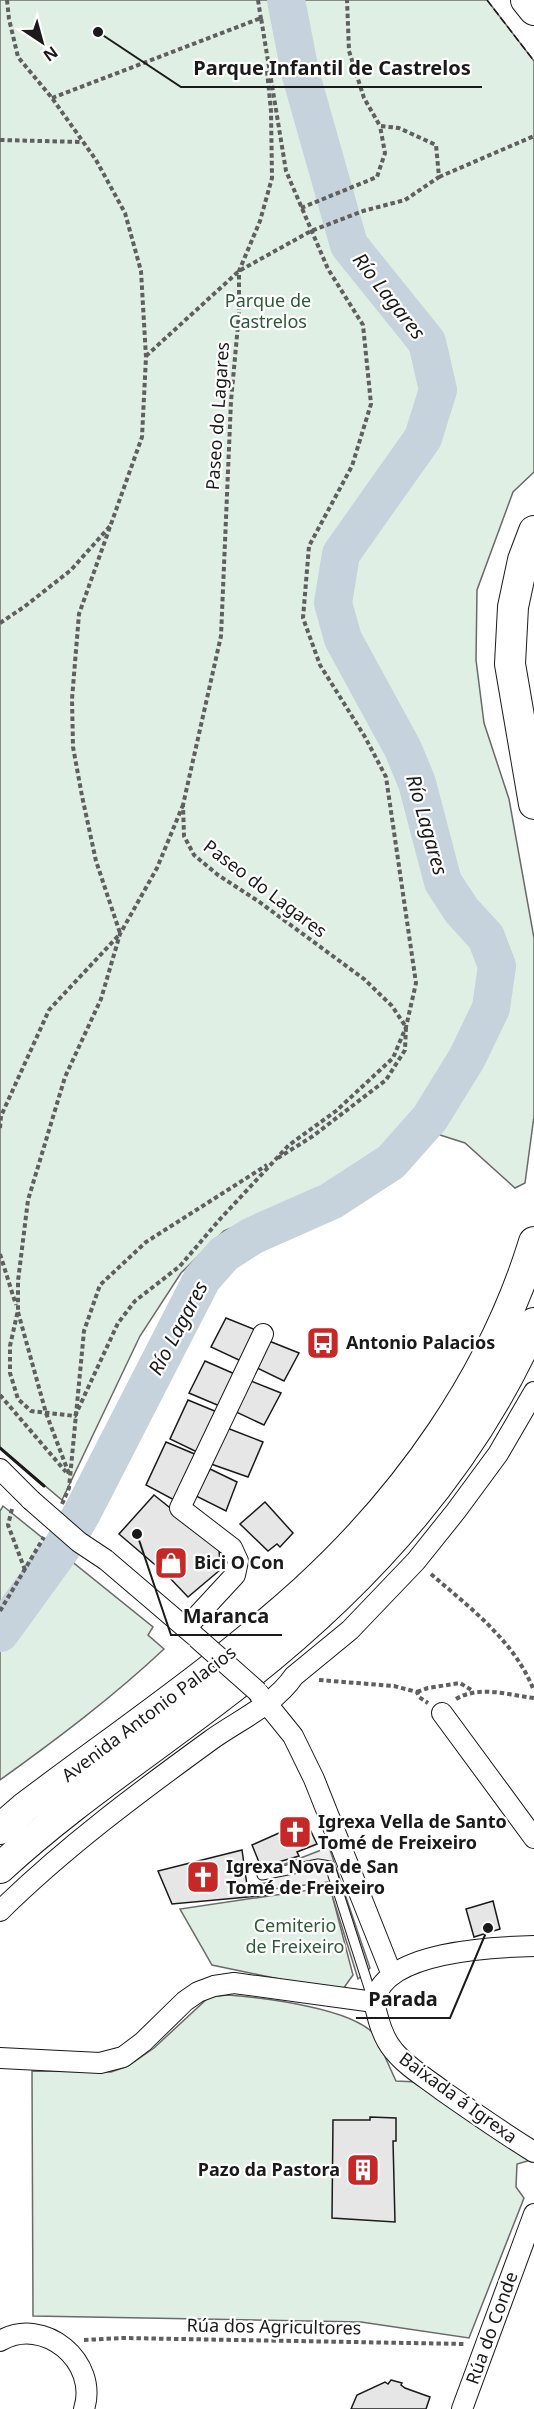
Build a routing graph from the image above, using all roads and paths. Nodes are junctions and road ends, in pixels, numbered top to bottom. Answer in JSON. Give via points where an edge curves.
{"nodes":[{"id":1,"x":7,"y":0,"type":"edge"},
{"id":2,"x":258,"y":0,"type":"edge"},
{"id":3,"x":347,"y":0,"type":"edge"},
{"id":4,"x":526,"y":0,"type":"edge"},
{"id":5,"x":534,"y":10,"type":"edge"},
{"id":6,"x":261,"y":18,"type":"junction"},
{"id":7,"x":52,"y":98,"type":"junction"},
{"id":8,"x":380,"y":126,"type":"junction"},
{"id":9,"x":534,"y":136,"type":"edge"},
{"id":10,"x":0,"y":140,"type":"edge"},
{"id":11,"x":82,"y":142,"type":"junction"},
{"id":12,"x":440,"y":177,"type":"junction"},
{"id":13,"x":302,"y":208,"type":"junction"},
{"id":14,"x":311,"y":231,"type":"junction"},
{"id":15,"x":239,"y":271,"type":"junction"},
{"id":16,"x":146,"y":357,"type":"junction"},
{"id":17,"x":113,"y":523,"type":"junction"},
{"id":18,"x":534,"y":531,"type":"edge"},
{"id":19,"x":0,"y":623,"type":"edge"},
{"id":20,"x":534,"y":804,"type":"edge"},
{"id":21,"x":183,"y":805,"type":"junction"},
{"id":22,"x":120,"y":934,"type":"junction"},
{"id":23,"x":406,"y":1027,"type":"junction"},
{"id":24,"x":0,"y":1128,"type":"edge"},
{"id":25,"x":272,"y":1162,"type":"junction"},
{"id":26,"x":534,"y":1242,"type":"edge"},
{"id":27,"x":0,"y":1254,"type":"edge"},
{"id":28,"x":18,"y":1310,"type":"junction"},
{"id":29,"x":534,"y":1323,"type":"edge"},
{"id":30,"x":263,"y":1334,"type":"dead end"},
{"id":31,"x":534,"y":1392,"type":"edge"},
{"id":32,"x":0,"y":1395,"type":"edge"},
{"id":33,"x":46,"y":1413,"type":"junction"},
{"id":34,"x":75,"y":1416,"type":"junction"},
{"id":35,"x":0,"y":1470,"type":"edge"},
{"id":36,"x":69,"y":1474,"type":"junction"},
{"id":37,"x":24,"y":1502,"type":"junction"},
{"id":38,"x":61,"y":1508,"type":"dead end"},
{"id":39,"x":44,"y":1536,"type":"dead end"},
{"id":40,"x":416,"y":1562,"type":"junction"},
{"id":41,"x":25,"y":1571,"type":"junction"},
{"id":42,"x":0,"y":1611,"type":"edge"},
{"id":43,"x":192,"y":1633,"type":"junction"},
{"id":44,"x":318,"y":1680,"type":"dead end"},
{"id":45,"x":473,"y":1691,"type":"junction"},
{"id":46,"x":534,"y":1691,"type":"edge"},
{"id":47,"x":417,"y":1692,"type":"junction"},
{"id":48,"x":263,"y":1697,"type":"junction"},
{"id":49,"x":534,"y":1698,"type":"edge"},
{"id":50,"x":442,"y":1707,"type":"junction"},
{"id":51,"x":129,"y":1729,"type":"junction"},
{"id":52,"x":0,"y":1802,"type":"edge"},
{"id":53,"x":0,"y":1829,"type":"edge"},
{"id":54,"x":534,"y":1838,"type":"edge"},
{"id":55,"x":0,"y":1868,"type":"edge"},
{"id":56,"x":262,"y":1875,"type":"dead end"},
{"id":57,"x":0,"y":1911,"type":"edge"},
{"id":58,"x":534,"y":1946,"type":"edge"},
{"id":59,"x":392,"y":1975,"type":"junction"},
{"id":60,"x":374,"y":2002,"type":"junction"},
{"id":61,"x":0,"y":2058,"type":"edge"},
{"id":62,"x":534,"y":2152,"type":"edge"},
{"id":63,"x":534,"y":2214,"type":"edge"},
{"id":64,"x":0,"y":2341,"type":"edge"},
{"id":65,"x":64,"y":2346,"type":"junction"},
{"id":66,"x":483,"y":2350,"type":"junction"},
{"id":67,"x":86,"y":2406,"type":"edge"},
{"id":68,"x":462,"y":2409,"type":"edge"}],
"edges":[{"from":1,"to":7,"type":"path","via":[[18,57]]},
{"from":2,"to":6,"type":"path","name":"Paseo do Lagares"},
{"from":3,"to":8,"type":"path","via":[[349,51],[364,98]]},
{"from":4,"to":5,"type":"main road"},
{"from":6,"to":7,"type":"path"},
{"from":6,"to":13,"type":"path","via":[[286,171]]},
{"from":6,"to":15,"type":"path","name":"Paseo do Lagares","via":[[272,111],[272,178],[260,221]]},
{"from":7,"to":11,"type":"path"},
{"from":8,"to":12,"type":"path","via":[[399,128],[436,145]]},
{"from":8,"to":13,"type":"path","via":[[385,153],[377,177]]},
{"from":9,"to":12,"type":"path"},
{"from":10,"to":11,"type":"path"},
{"from":11,"to":16,"type":"path","via":[[125,213],[141,271]]},
{"from":12,"to":14,"type":"path","via":[[405,200]]},
{"from":13,"to":14,"type":"path"},
{"from":14,"to":15,"type":"path"},
{"from":14,"to":23,"type":"path","via":[[328,269],[363,325],[371,404],[352,466],[309,546],[303,618],[320,665],[386,777],[416,983]]},
{"from":15,"to":16,"type":"path"},
{"from":15,"to":21,"type":"path","name":"Paseo do Lagares","via":[[221,636]]},
{"from":16,"to":17,"type":"path","via":[[142,437]]},
{"from":17,"to":19,"type":"path","via":[[71,570]]},
{"from":17,"to":22,"type":"path","via":[[79,614],[72,699],[73,747],[84,807],[96,861]]},
{"from":18,"to":20,"type":"main road","via":[[513,607],[510,664]]},
{"from":21,"to":22,"type":"path","via":[[157,868]]},
{"from":21,"to":23,"type":"path","name":"Paseo do Lagares","via":[[184,837],[194,855],[364,979],[393,1006]]},
{"from":22,"to":24,"type":"path","via":[[49,1010]]},
{"from":22,"to":28,"type":"path","via":[[101,999],[65,1077],[28,1200]]},
{"from":23,"to":25,"type":"path","via":[[393,1058],[336,1111]]},
{"from":23,"to":25,"type":"path","via":[[405,1050],[386,1080]]},
{"from":25,"to":34,"type":"path","via":[[180,1266],[135,1301],[118,1323]]},
{"from":25,"to":34,"type":"path","via":[[146,1242],[100,1285],[84,1331]]},
{"from":26,"to":51,"type":"main road","name":"Avenida Antonio Palacios","via":[[506,1316],[467,1391],[434,1445],[380,1513],[268,1622]]},
{"from":27,"to":28,"type":"path"},
{"from":28,"to":33,"type":"path"},
{"from":28,"to":33,"type":"path","via":[[10,1346],[10,1373],[18,1398],[31,1411]]},
{"from":29,"to":55,"type":"main road","name":"Avenida Antonio Palacios","via":[[495,1401],[463,1452],[431,1496],[358,1579],[271,1657],[50,1825]]},
{"from":30,"to":43,"type":"street","via":[[180,1508],[232,1548],[238,1561],[235,1575]]},
{"from":31,"to":40,"type":"street","via":[[498,1454]]},
{"from":32,"to":36,"type":"path"},
{"from":33,"to":34,"type":"path"},
{"from":33,"to":36,"type":"path"},
{"from":34,"to":36,"type":"path"},
{"from":35,"to":37,"type":"street"},
{"from":36,"to":38,"type":"path"},
{"from":37,"to":41,"type":"path","via":[[11,1510],[8,1525]]},
{"from":37,"to":43,"type":"street","bridge":true,"via":[[106,1560]]},
{"from":39,"to":41,"type":"path"},
{"from":40,"to":46,"type":"path","via":[[500,1637],[516,1655]]},
{"from":40,"to":48,"type":"street","via":[[350,1630],[288,1685]]},
{"from":41,"to":42,"type":"path"},
{"from":43,"to":48,"type":"street","bridge":true},
{"from":44,"to":47,"type":"path","via":[[394,1686]]},
{"from":45,"to":47,"type":"path","via":[[460,1683]]},
{"from":45,"to":49,"type":"path"},
{"from":45,"to":50,"type":"path"},
{"from":47,"to":50,"type":"path","via":[[419,1697]]},
{"from":48,"to":57,"type":"street","via":[[37,1874]]},
{"from":48,"to":59,"type":"street","via":[[293,1736],[314,1779]]},
{"from":50,"to":54,"type":"street"},
{"from":51,"to":52,"type":"main road","via":[[62,1758]]},
{"from":51,"to":53,"type":"main road","name":"Avenida Antonio Palacios"},
{"from":56,"to":60,"type":"lane","via":[[318,1864],[330,1866]]},
{"from":58,"to":59,"type":"street","via":[[451,1953]]},
{"from":59,"to":60,"type":"street","via":[[381,1984]]},
{"from":60,"to":61,"type":"street","via":[[234,1983],[198,1992],[143,2043],[111,2061]]},
{"from":60,"to":62,"type":"street","name":"Baixada á Igrexa","via":[[384,2034],[408,2066]]},
{"from":63,"to":66,"type":"street","name":"Rúa do Conde"},
{"from":64,"to":65,"type":"street","via":[[26,2333],[46,2336]]},
{"from":65,"to":66,"type":"path","name":"Rúa dos Agricultores","via":[[92,2338],[123,2338],[465,2343]]},
{"from":65,"to":67,"type":"street","via":[[78,2361],[86,2380]]},
{"from":66,"to":68,"type":"street","name":"Rúa do Conde"}]}
